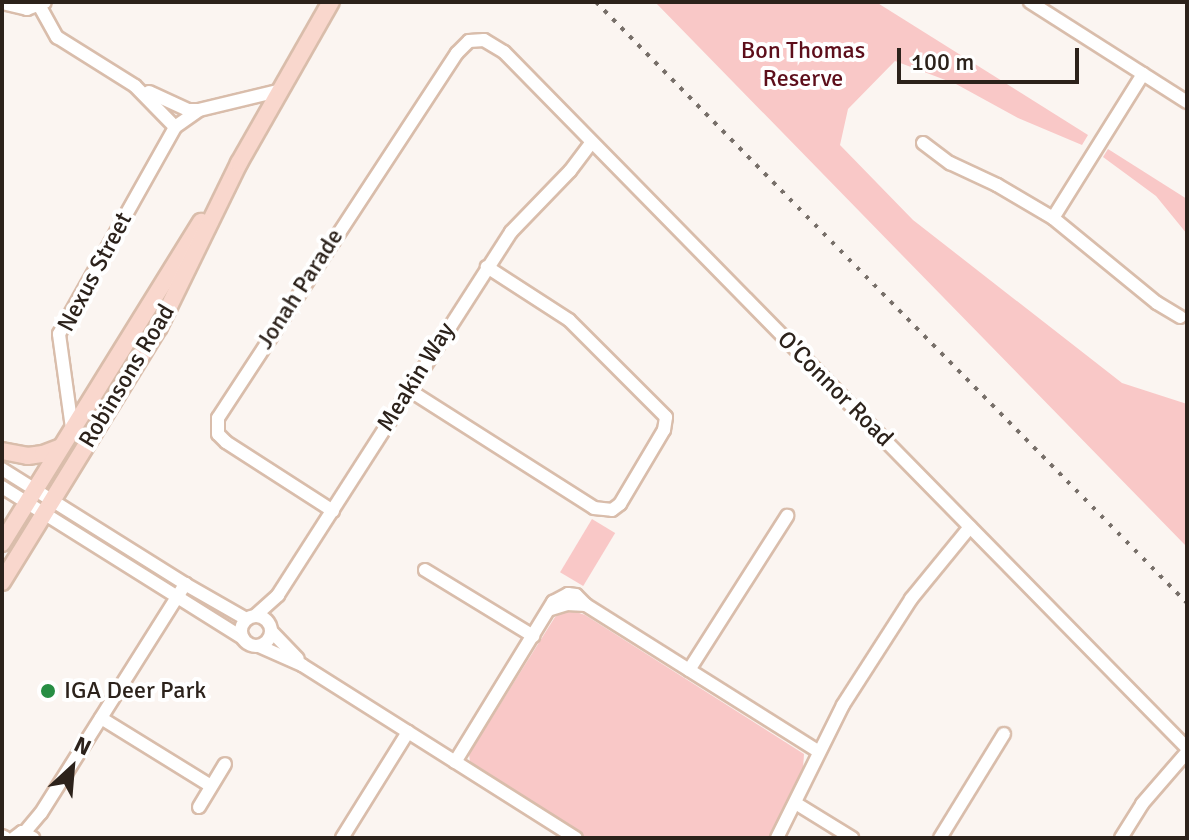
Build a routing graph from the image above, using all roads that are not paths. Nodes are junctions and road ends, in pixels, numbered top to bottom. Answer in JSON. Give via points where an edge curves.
{"nodes":[{"id":1,"x":331,"y":2,"type":"edge"},
{"id":2,"x":1030,"y":2,"type":"edge"},
{"id":3,"x":2,"y":3,"type":"edge"},
{"id":4,"x":42,"y":4,"type":"edge"},
{"id":5,"x":478,"y":39,"type":"joint"},
{"id":6,"x":1143,"y":74,"type":"junction"},
{"id":7,"x":135,"y":86,"type":"junction"},
{"id":8,"x":278,"y":91,"type":"junction"},
{"id":9,"x":1187,"y":102,"type":"edge"},
{"id":10,"x":199,"y":110,"type":"junction"},
{"id":11,"x":175,"y":127,"type":"junction"},
{"id":12,"x":923,"y":143,"type":"dead end"},
{"id":13,"x":596,"y":147,"type":"junction"},
{"id":14,"x":239,"y":163,"type":"junction"},
{"id":15,"x":1053,"y":218,"type":"junction"},
{"id":16,"x":487,"y":267,"type":"junction"},
{"id":17,"x":1180,"y":317,"type":"dead end"},
{"id":18,"x":409,"y":390,"type":"junction"},
{"id":19,"x":72,"y":428,"type":"junction"},
{"id":20,"x":61,"y":447,"type":"junction"},
{"id":21,"x":2,"y":451,"type":"edge"},
{"id":22,"x":2,"y":469,"type":"edge"},
{"id":23,"x":2,"y":487,"type":"edge"},
{"id":24,"x":30,"y":496,"type":"junction"},
{"id":25,"x":50,"y":509,"type":"junction"},
{"id":26,"x":333,"y":511,"type":"junction"},
{"id":27,"x":787,"y":516,"type":"dead end"},
{"id":28,"x":974,"y":531,"type":"junction"},
{"id":29,"x":2,"y":543,"type":"edge"},
{"id":30,"x":425,"y":570,"type":"dead end"},
{"id":31,"x":2,"y":582,"type":"edge"},
{"id":32,"x":181,"y":590,"type":"junction"},
{"id":33,"x":278,"y":595,"type":"junction"},
{"id":34,"x":251,"y":617,"type":"junction"},
{"id":35,"x":271,"y":628,"type":"junction"},
{"id":36,"x":533,"y":636,"type":"junction"},
{"id":37,"x":243,"y":638,"type":"junction"},
{"id":38,"x":259,"y":646,"type":"junction"},
{"id":39,"x":302,"y":665,"type":"junction"},
{"id":40,"x":689,"y":670,"type":"junction"},
{"id":41,"x":101,"y":718,"type":"junction"},
{"id":42,"x":408,"y":732,"type":"junction"},
{"id":43,"x":1004,"y":734,"type":"dead end"},
{"id":44,"x":1187,"y":750,"type":"edge"},
{"id":45,"x":818,"y":751,"type":"junction"},
{"id":46,"x":455,"y":762,"type":"junction"},
{"id":47,"x":225,"y":764,"type":"dead end"},
{"id":48,"x":1187,"y":766,"type":"edge"},
{"id":49,"x":1169,"y":777,"type":"junction"},
{"id":50,"x":211,"y":786,"type":"junction"},
{"id":51,"x":797,"y":804,"type":"junction"},
{"id":52,"x":199,"y":807,"type":"dead end"},
{"id":53,"x":16,"y":836,"type":"edge"},
{"id":54,"x":342,"y":838,"type":"edge"},
{"id":55,"x":576,"y":838,"type":"edge"},
{"id":56,"x":777,"y":838,"type":"edge"},
{"id":57,"x":852,"y":838,"type":"edge"},
{"id":58,"x":940,"y":838,"type":"edge"},
{"id":59,"x":1121,"y":838,"type":"edge"}],
"edges":[{"from":1,"to":8,"type":"main road","name":"Robinsons Road"},
{"from":2,"to":6,"type":"street"},
{"from":3,"to":4,"type":"street","via":[[15,8]]},
{"from":4,"to":7,"type":"street","via":[[57,37]]},
{"from":5,"to":13,"type":"street","name":"O'Connor Road","via":[[504,52]]},
{"from":5,"to":26,"type":"street","name":"Jonah Parade","via":[[464,45],[449,64],[216,424],[226,442]]},
{"from":6,"to":9,"type":"street"},
{"from":6,"to":15,"type":"street"},
{"from":7,"to":10,"type":"street"},
{"from":7,"to":11,"type":"street"},
{"from":8,"to":10,"type":"street","name":"Nexus Street"},
{"from":8,"to":14,"type":"main road","name":"Robinsons Road"},
{"from":10,"to":11,"type":"street","name":"Nexus Street"},
{"from":11,"to":19,"type":"street","name":"Nexus Street","via":[[59,334]]},
{"from":12,"to":15,"type":"street"},
{"from":13,"to":16,"type":"street","name":"Meakin Way","via":[[517,225]]},
{"from":13,"to":28,"type":"street","name":"O'Connor Road"},
{"from":14,"to":19,"type":"main road","name":"Robinsons Road"},
{"from":14,"to":25,"type":"main road","name":"Robinsons Road","via":[[159,327]]},
{"from":15,"to":17,"type":"street"},
{"from":16,"to":18,"type":"street","name":"Meakin Way"},
{"from":16,"to":18,"type":"street","via":[[569,320],[647,399],[659,421],[660,436],[624,494],[608,504],[586,501]]},
{"from":18,"to":26,"type":"street","name":"Meakin Way"},
{"from":19,"to":20,"type":"main road","name":"Robinsons Road"},
{"from":20,"to":21,"type":"main road","via":[[28,456]]},
{"from":20,"to":24,"type":"main road","name":"Robinsons Road"},
{"from":22,"to":24,"type":"street"},
{"from":23,"to":24,"type":"street"},
{"from":24,"to":25,"type":"street"},
{"from":24,"to":29,"type":"main road","name":"Robinsons Road"},
{"from":25,"to":31,"type":"main road","name":"Robinsons Road"},
{"from":25,"to":32,"type":"street"},
{"from":26,"to":33,"type":"street","name":"Meakin Way"},
{"from":27,"to":40,"type":"street"},
{"from":28,"to":44,"type":"street","name":"O'Connor Road"},
{"from":28,"to":45,"type":"street","via":[[911,599]]},
{"from":30,"to":36,"type":"street"},
{"from":32,"to":34,"type":"street"},
{"from":32,"to":37,"type":"street"},
{"from":32,"to":41,"type":"street"},
{"from":33,"to":34,"type":"street","name":"Meakin Way"},
{"from":33,"to":35,"type":"street","name":"Meakin Way"},
{"from":34,"to":35,"type":"street"},
{"from":34,"to":37,"type":"street","via":[[241,626]]},
{"from":35,"to":38,"type":"street","via":[[268,641]]},
{"from":35,"to":39,"type":"street"},
{"from":36,"to":40,"type":"street","via":[[551,609],[586,605]]},
{"from":36,"to":46,"type":"street"},
{"from":37,"to":38,"type":"street"},
{"from":38,"to":39,"type":"street"},
{"from":39,"to":42,"type":"street"},
{"from":40,"to":45,"type":"street"},
{"from":41,"to":50,"type":"street"},
{"from":41,"to":53,"type":"street","via":[[41,813]]},
{"from":42,"to":46,"type":"street"},
{"from":42,"to":54,"type":"street"},
{"from":43,"to":58,"type":"street"},
{"from":44,"to":49,"type":"street"},
{"from":45,"to":51,"type":"street"},
{"from":46,"to":55,"type":"street"},
{"from":47,"to":50,"type":"street"},
{"from":48,"to":49,"type":"street"},
{"from":49,"to":59,"type":"street","via":[[1142,804]]},
{"from":50,"to":52,"type":"street"},
{"from":51,"to":56,"type":"street"},
{"from":51,"to":57,"type":"street"}]}
